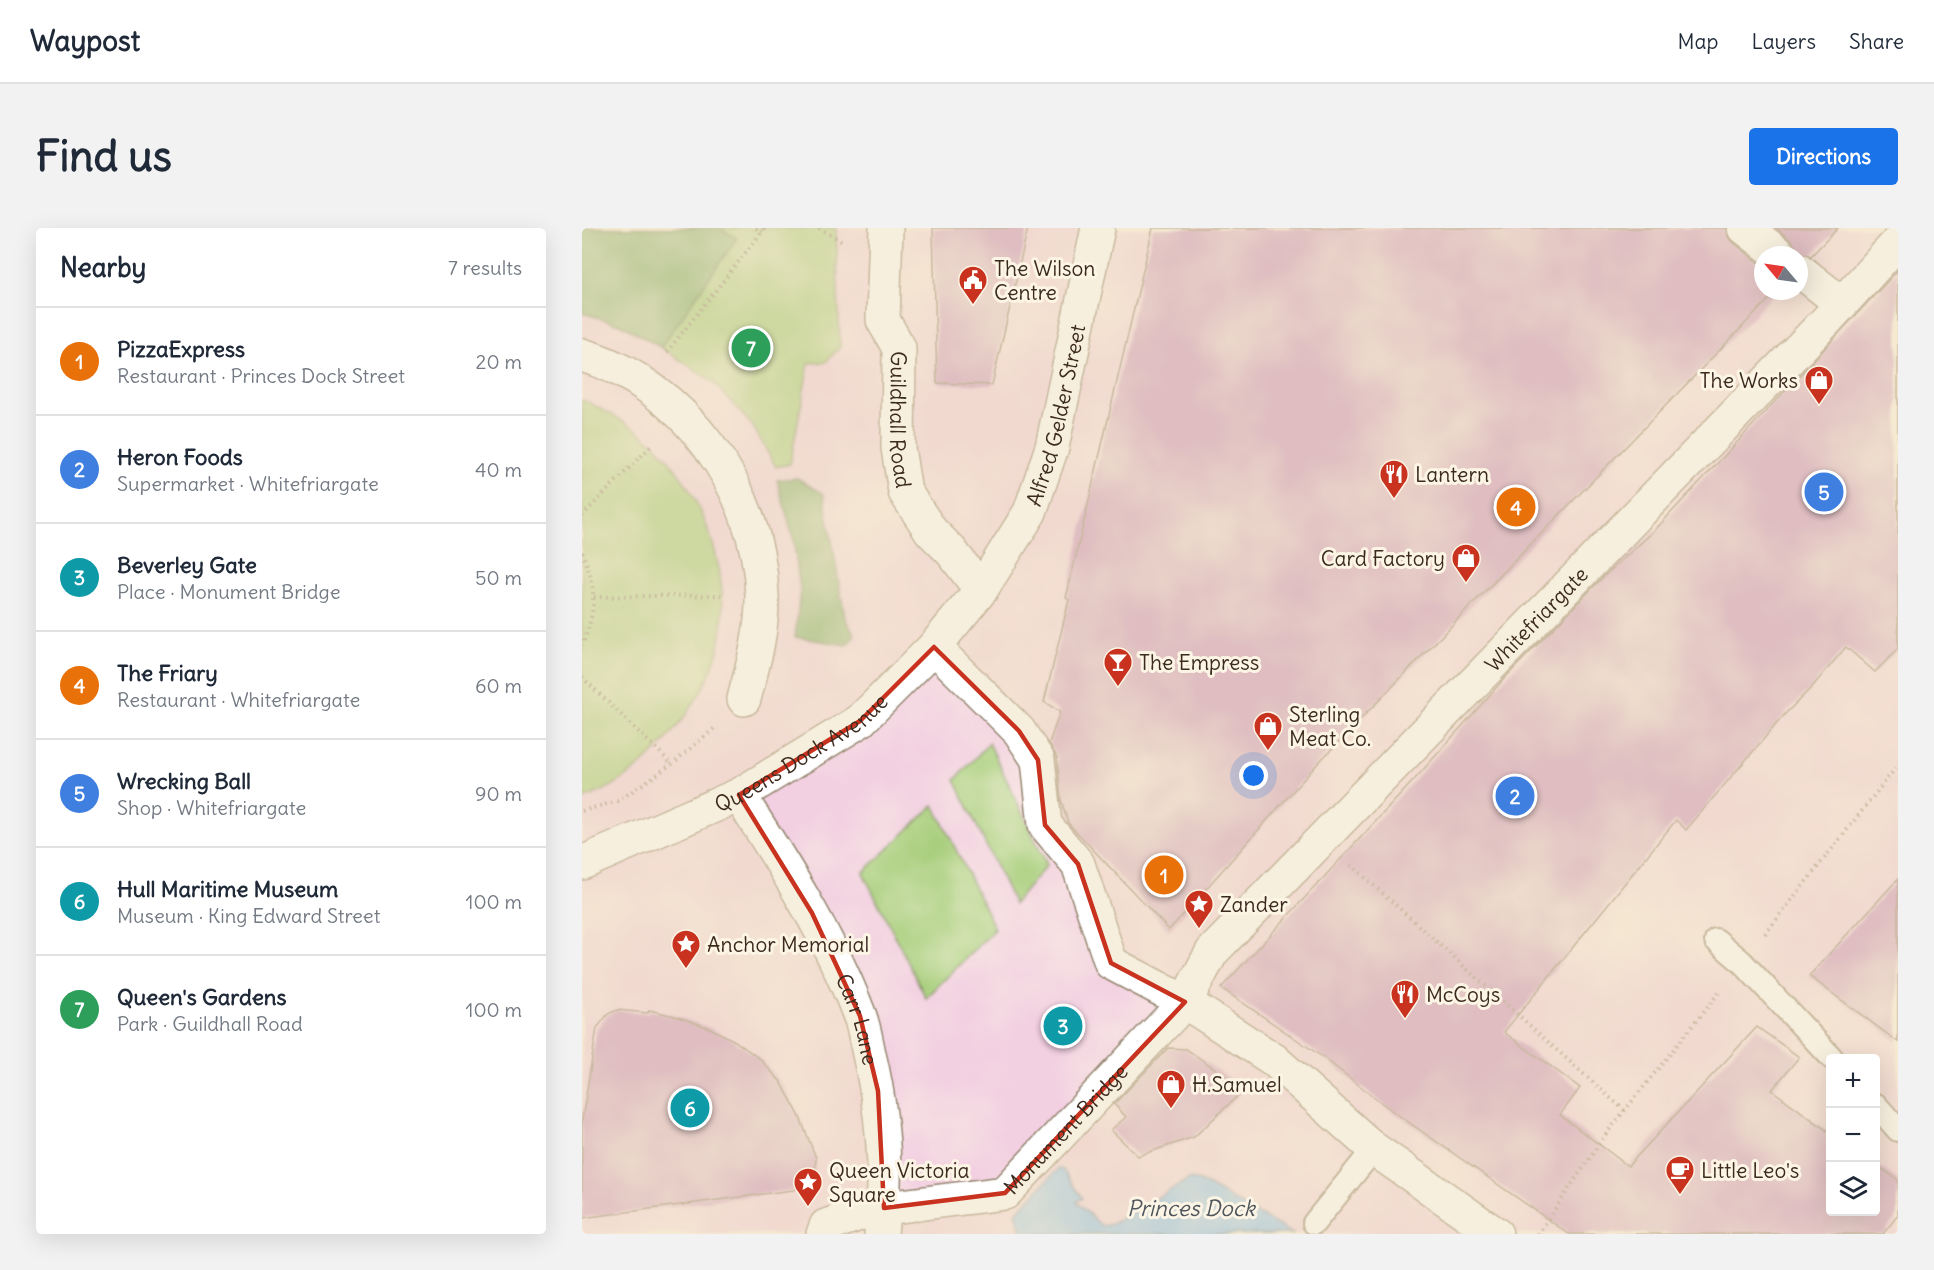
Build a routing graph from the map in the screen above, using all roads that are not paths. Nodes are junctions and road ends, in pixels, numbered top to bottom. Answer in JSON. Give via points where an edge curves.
{"nodes":[{"id":1,"x":886,"y":228,"type":"edge"},
{"id":2,"x":1098,"y":228,"type":"edge"},
{"id":3,"x":1745,"y":228,"type":"edge"},
{"id":4,"x":1898,"y":242,"type":"edge"},
{"id":5,"x":1768,"y":246,"type":"edge"},
{"id":6,"x":1808,"y":277,"type":"edge"},
{"id":7,"x":1841,"y":303,"type":"junction"},
{"id":8,"x":582,"y":355,"type":"edge"},
{"id":9,"x":981,"y":590,"type":"junction"},
{"id":10,"x":934,"y":647,"type":"junction"},
{"id":11,"x":744,"y":699,"type":"road end"},
{"id":12,"x":739,"y":795,"type":"junction"},
{"id":13,"x":582,"y":862,"type":"edge"},
{"id":14,"x":1716,"y":940,"type":"dead end"},
{"id":15,"x":1185,"y":1002,"type":"junction"},
{"id":16,"x":1827,"y":1054,"type":"edge"},
{"id":17,"x":1877,"y":1108,"type":"edge"},
{"id":18,"x":1898,"y":1130,"type":"edge"},
{"id":19,"x":1374,"y":1149,"type":"junction"},
{"id":20,"x":875,"y":1219,"type":"edge"},
{"id":21,"x":1314,"y":1223,"type":"dead end"},
{"id":22,"x":823,"y":1234,"type":"edge"},
{"id":23,"x":1496,"y":1234,"type":"edge"}],
"edges":[{"from":1,"to":9,"type":"street","name":"Guildhall Road","via":[[883,320],[898,348],[898,448],[905,492],[931,531]]},
{"from":2,"to":9,"type":"street","name":"Alfred Gelder Street","via":[[1052,447],[1030,512]]},
{"from":3,"to":5,"type":"street"},
{"from":4,"to":7,"type":"street","name":"Whitefriargate"},
{"from":6,"to":7,"type":"street"},
{"from":7,"to":15,"type":"street","name":"Whitefriargate","via":[[1212,952]]},
{"from":8,"to":11,"type":"street","via":[[598,359],[643,383],[682,414],[715,453],[740,497],[756,546],[762,596],[758,648]]},
{"from":9,"to":10,"type":"street","name":"Queens Dock Avenue"},
{"from":10,"to":12,"type":"street","name":"Queens Dock Avenue","via":[[860,721]]},
{"from":10,"to":15,"type":"street","via":[[1018,731],[1038,760],[1045,825],[1078,864],[1111,963]]},
{"from":12,"to":13,"type":"street","name":"Queens Dock Avenue"},
{"from":12,"to":20,"type":"street","name":"Carr Lane","via":[[813,913],[860,1016],[878,1091],[886,1174]]},
{"from":14,"to":16,"type":"lane","via":[[1742,962]]},
{"from":15,"to":19,"type":"street","via":[[1274,1060]]},
{"from":15,"to":20,"type":"street","name":"Monument Bridge","via":[[1005,1192]]},
{"from":17,"to":18,"type":"lane"},
{"from":19,"to":21,"type":"lane"},
{"from":19,"to":23,"type":"street"},
{"from":20,"to":22,"type":"street","name":"Monument Bridge","via":[[826,1226]]}]}
